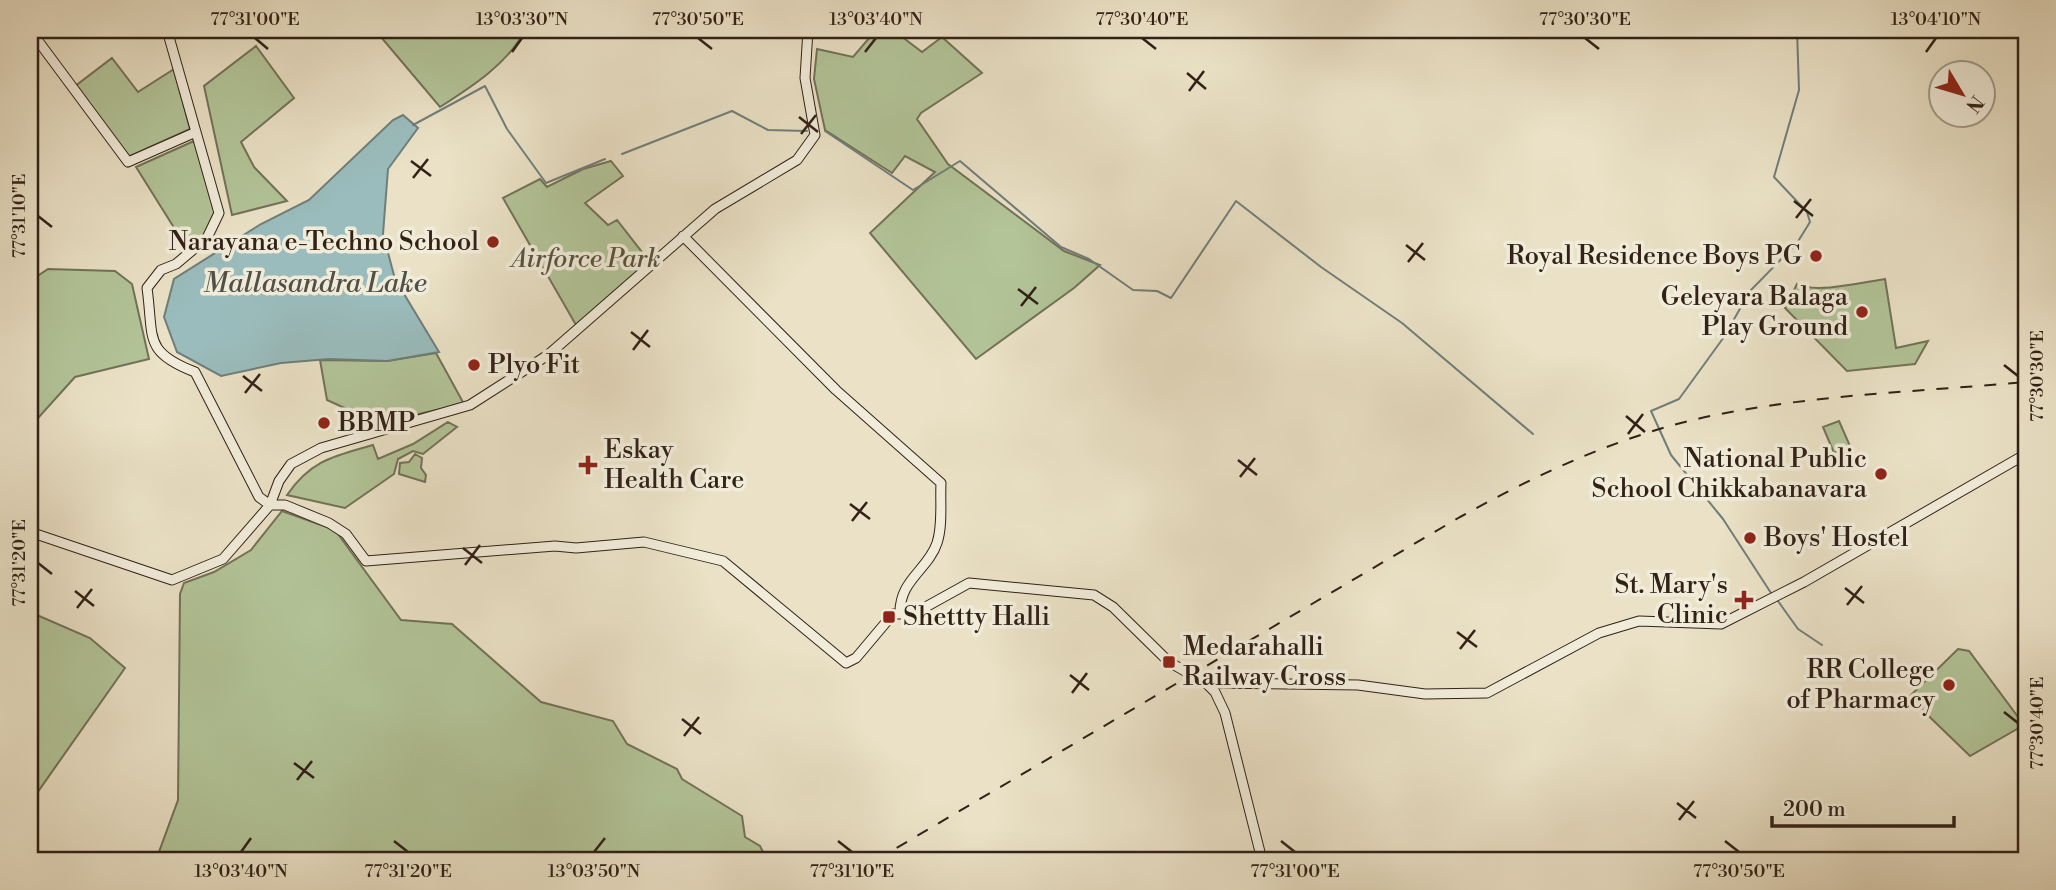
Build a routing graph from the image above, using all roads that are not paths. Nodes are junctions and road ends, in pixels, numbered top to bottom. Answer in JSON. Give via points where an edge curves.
{"nodes":[{"id":1,"x":30,"y":30,"type":"edge"},
{"id":2,"x":167,"y":30,"type":"edge"},
{"id":3,"x":808,"y":30,"type":"edge"},
{"id":4,"x":196,"y":132,"type":"junction"},
{"id":5,"x":683,"y":236,"type":"junction"},
{"id":6,"x":2026,"y":454,"type":"edge"},
{"id":7,"x":270,"y":505,"type":"junction"},
{"id":8,"x":30,"y":532,"type":"edge"},
{"id":9,"x":900,"y":614,"type":"junction"},
{"id":10,"x":1206,"y":683,"type":"junction"},
{"id":11,"x":1262,"y":860,"type":"edge"}],
"edges":[{"from":1,"to":4,"type":"street","via":[[128,162]]},
{"from":2,"to":4,"type":"street"},
{"from":3,"to":5,"type":"street","via":[[805,78],[815,135],[797,160],[715,209]]},
{"from":4,"to":7,"type":"street","via":[[219,213],[207,238],[161,271],[147,288],[155,348],[166,361],[195,372],[259,498]]},
{"from":5,"to":7,"type":"street","via":[[548,355],[470,405],[321,448],[291,464]]},
{"from":5,"to":9,"type":"street","via":[[836,390],[941,483],[936,545],[911,577]]},
{"from":6,"to":10,"type":"street","via":[[1804,582],[1721,624],[1639,621],[1599,633],[1487,693],[1435,695],[1358,685]]},
{"from":7,"to":8,"type":"street","via":[[223,559],[173,580]]},
{"from":7,"to":9,"type":"street","via":[[285,505],[329,523],[346,534],[366,561],[644,542],[723,561],[846,663],[856,658],[892,614]]},
{"from":9,"to":10,"type":"street","via":[[914,614],[969,583],[1094,595],[1113,607],[1169,663]]},
{"from":10,"to":11,"type":"street","via":[[1225,713]]}]}
